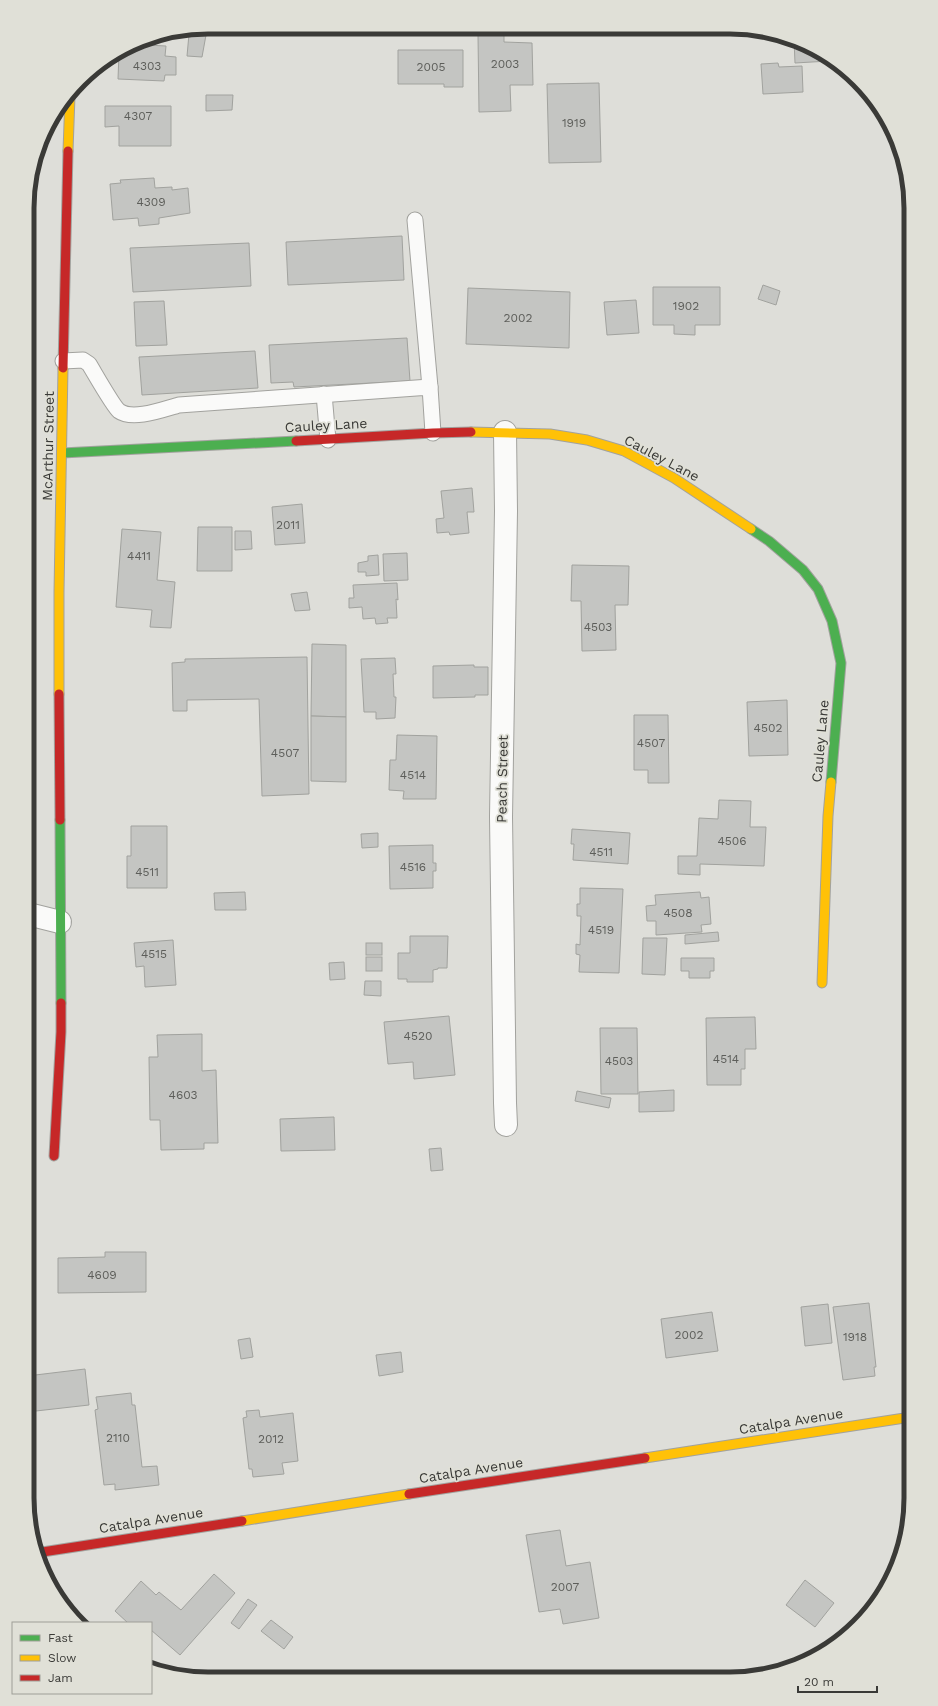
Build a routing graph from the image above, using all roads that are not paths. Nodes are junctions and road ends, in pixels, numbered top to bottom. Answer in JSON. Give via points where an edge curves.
{"nodes":[{"id":1,"x":70,"y":102,"type":"edge"},
{"id":2,"x":415,"y":220,"type":"dead end"},
{"id":3,"x":63,"y":361,"type":"junction"},
{"id":4,"x":430,"y":387,"type":"junction"},
{"id":5,"x":324,"y":394,"type":"junction"},
{"id":6,"x":505,"y":432,"type":"junction"},
{"id":7,"x":433,"y":433,"type":"junction"},
{"id":8,"x":328,"y":440,"type":"junction"},
{"id":9,"x":62,"y":453,"type":"junction"},
{"id":10,"x":34,"y":916,"type":"edge"},
{"id":11,"x":60,"y":922,"type":"junction"},
{"id":12,"x":822,"y":984,"type":"dead end"},
{"id":13,"x":506,"y":1125,"type":"dead end"},
{"id":14,"x":54,"y":1156,"type":"dead end"},
{"id":15,"x":904,"y":1418,"type":"edge"},
{"id":16,"x":42,"y":1552,"type":"edge"}],
"edges":[{"from":1,"to":3,"type":"street","name":"McArthur Street"},
{"from":2,"to":4,"type":"lane"},
{"from":3,"to":5,"type":"lane","via":[[83,360],[89,364],[118,410],[128,414],[156,412],[179,405]]},
{"from":3,"to":9,"type":"street","name":"McArthur Street"},
{"from":4,"to":5,"type":"lane"},
{"from":4,"to":7,"type":"lane"},
{"from":5,"to":8,"type":"lane"},
{"from":6,"to":7,"type":"street","name":"Cauley Lane"},
{"from":6,"to":12,"type":"street","name":"Cauley Lane","via":[[550,434],[587,440],[624,451],[674,478],[769,541],[803,570],[818,589],[832,621],[841,663],[828,816]]},
{"from":6,"to":13,"type":"street","name":"Peach Street","via":[[501,817]]},
{"from":7,"to":8,"type":"street","name":"Cauley Lane"},
{"from":8,"to":9,"type":"street","name":"Cauley Lane"},
{"from":9,"to":11,"type":"street","name":"McArthur Street"},
{"from":10,"to":11,"type":"street"},
{"from":11,"to":14,"type":"street","name":"McArthur Street","via":[[61,1032]]},
{"from":15,"to":16,"type":"street","name":"Catalpa Avenue"}]}
